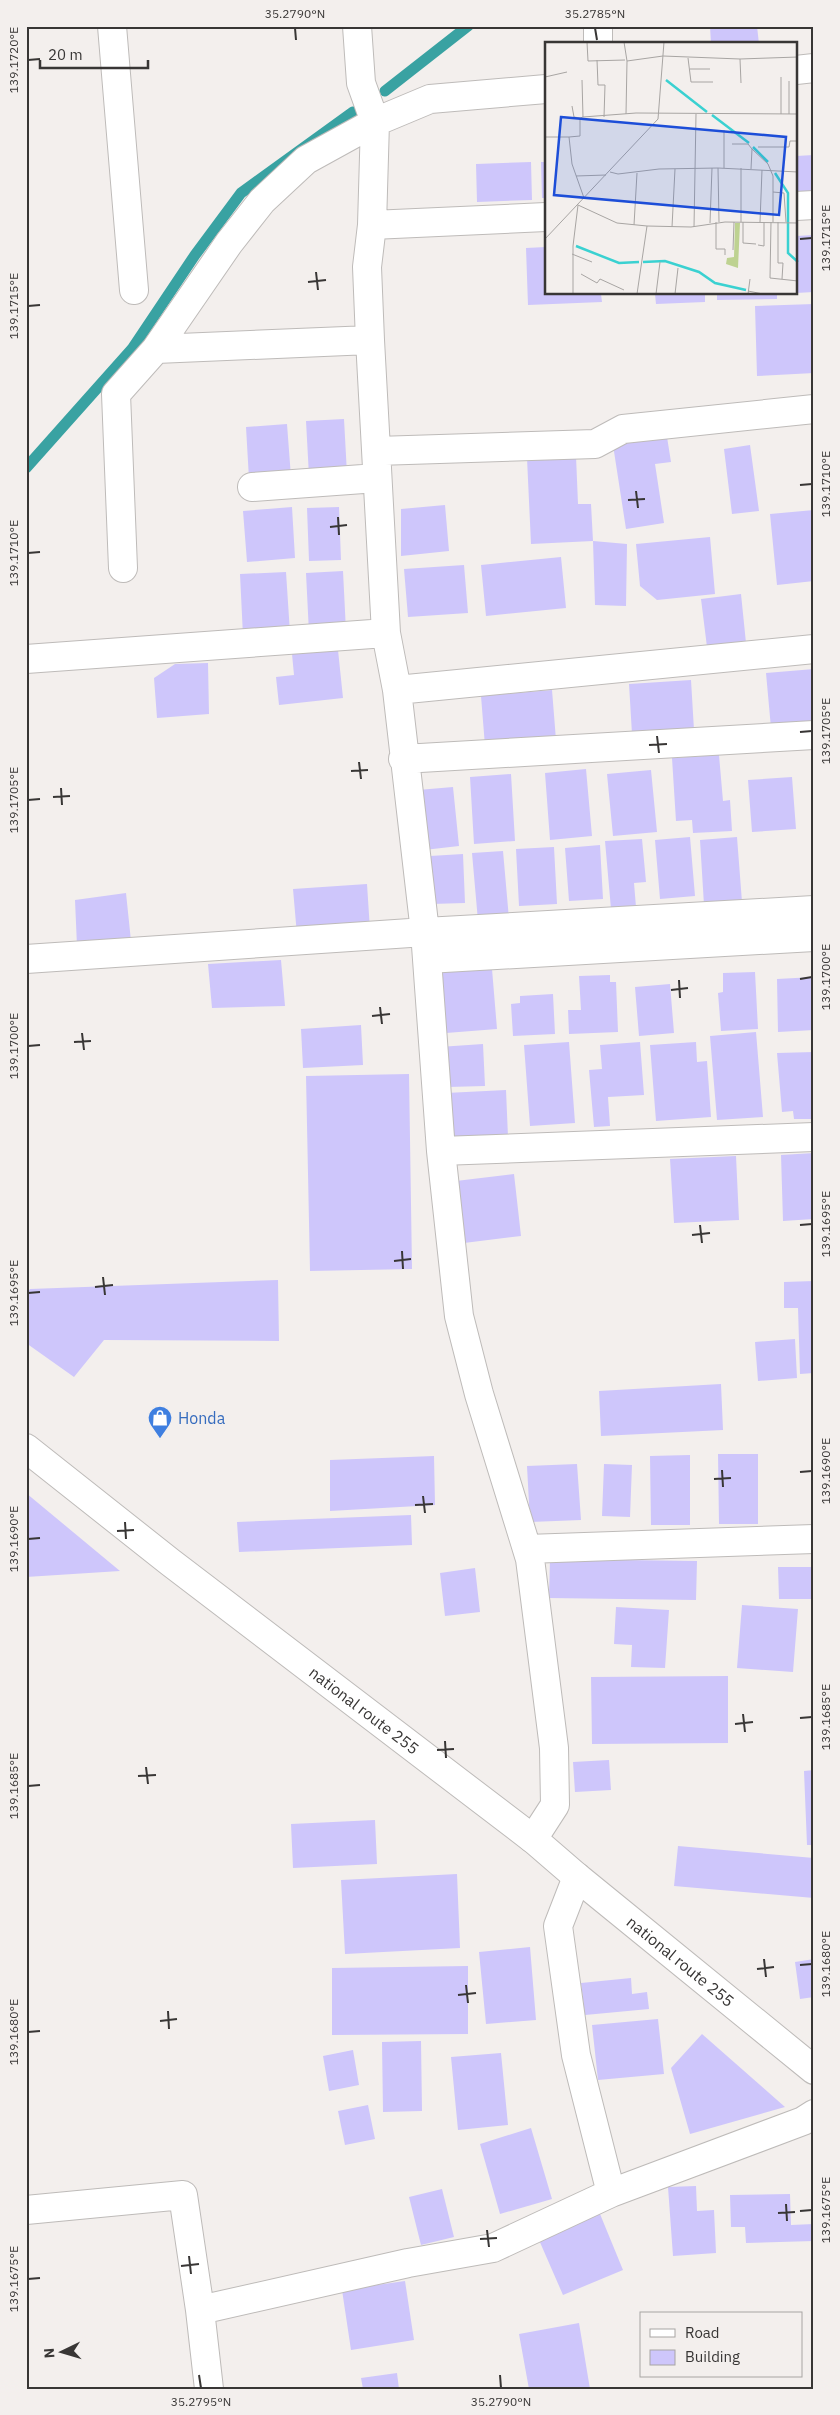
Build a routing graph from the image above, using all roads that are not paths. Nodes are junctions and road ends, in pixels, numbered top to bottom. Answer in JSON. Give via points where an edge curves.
{"nodes":[{"id":1,"x":112,"y":26,"type":"edge"},
{"id":2,"x":357,"y":26,"type":"edge"},
{"id":3,"x":598,"y":26,"type":"edge"},
{"id":4,"x":598,"y":42,"type":"edge"},
{"id":5,"x":814,"y":68,"type":"edge"},
{"id":6,"x":798,"y":70,"type":"edge"},
{"id":7,"x":545,"y":89,"type":"edge"},
{"id":8,"x":375,"y":122,"type":"junction"},
{"id":9,"x":814,"y":205,"type":"edge"},
{"id":10,"x":798,"y":206,"type":"edge"},
{"id":11,"x":545,"y":217,"type":"edge"},
{"id":12,"x":372,"y":225,"type":"junction"},
{"id":13,"x":134,"y":290,"type":"dead end"},
{"id":14,"x":370,"y":340,"type":"junction"},
{"id":15,"x":156,"y":349,"type":"junction"},
{"id":16,"x":814,"y":409,"type":"edge"},
{"id":17,"x":377,"y":451,"type":"junction"},
{"id":18,"x":377,"y":478,"type":"junction"},
{"id":19,"x":252,"y":487,"type":"dead end"},
{"id":20,"x":122,"y":568,"type":"dead end"},
{"id":21,"x":386,"y":633,"type":"junction"},
{"id":22,"x":814,"y":649,"type":"edge"},
{"id":23,"x":26,"y":659,"type":"edge"},
{"id":24,"x":397,"y":690,"type":"junction"},
{"id":25,"x":814,"y":735,"type":"edge"},
{"id":26,"x":403,"y":759,"type":"junction"},
{"id":27,"x":814,"y":910,"type":"edge"},
{"id":28,"x":425,"y":932,"type":"junction"},
{"id":29,"x":814,"y":937,"type":"edge"},
{"id":30,"x":26,"y":960,"type":"edge"},
{"id":31,"x":427,"y":960,"type":"junction"},
{"id":32,"x":814,"y":1137,"type":"edge"},
{"id":33,"x":441,"y":1151,"type":"junction"},
{"id":34,"x":26,"y":1448,"type":"edge"},
{"id":35,"x":814,"y":1539,"type":"edge"},
{"id":36,"x":526,"y":1549,"type":"junction"},
{"id":37,"x":533,"y":1839,"type":"junction"},
{"id":38,"x":577,"y":1877,"type":"junction"},
{"id":39,"x":814,"y":2070,"type":"edge"},
{"id":40,"x":814,"y":2114,"type":"edge"},
{"id":41,"x":611,"y":2193,"type":"junction"},
{"id":42,"x":26,"y":2210,"type":"edge"},
{"id":43,"x":200,"y":2310,"type":"junction"},
{"id":44,"x":209,"y":2389,"type":"edge"}],
"edges":[{"from":1,"to":13,"type":"main road"},
{"from":2,"to":8,"type":"main road","via":[[361,83]]},
{"from":3,"to":4,"type":"main road"},
{"from":5,"to":6,"type":"main road"},
{"from":7,"to":8,"type":"main road","via":[[430,99]]},
{"from":8,"to":12,"type":"main road"},
{"from":8,"to":15,"type":"main road","via":[[306,160],[262,201]]},
{"from":9,"to":10,"type":"main road"},
{"from":11,"to":12,"type":"main road"},
{"from":12,"to":14,"type":"main road","via":[[368,267]]},
{"from":14,"to":15,"type":"main road"},
{"from":14,"to":17,"type":"main road"},
{"from":15,"to":20,"type":"main road","via":[[116,394]]},
{"from":16,"to":17,"type":"main road","via":[[623,430],[595,444]]},
{"from":17,"to":18,"type":"main road"},
{"from":18,"to":19,"type":"main road"},
{"from":18,"to":21,"type":"main road"},
{"from":21,"to":23,"type":"main road"},
{"from":21,"to":24,"type":"main road"},
{"from":22,"to":24,"type":"main road"},
{"from":24,"to":26,"type":"main road"},
{"from":25,"to":26,"type":"main road"},
{"from":26,"to":28,"type":"main road"},
{"from":27,"to":28,"type":"main road"},
{"from":28,"to":30,"type":"main road"},
{"from":28,"to":31,"type":"main road"},
{"from":29,"to":31,"type":"main road"},
{"from":31,"to":33,"type":"main road"},
{"from":32,"to":33,"type":"main road"},
{"from":33,"to":36,"type":"main road","via":[[459,1316]]},
{"from":34,"to":37,"type":"main road","name":"national route 255"},
{"from":35,"to":36,"type":"main road"},
{"from":36,"to":37,"type":"main road","via":[[554,1748],[555,1805]]},
{"from":37,"to":38,"type":"main road","name":"national route 255"},
{"from":38,"to":39,"type":"main road","name":"national route 255"},
{"from":38,"to":41,"type":"main road","via":[[558,1926],[576,2055]]},
{"from":40,"to":41,"type":"main road","via":[[803,2121]]},
{"from":41,"to":43,"type":"main road","via":[[493,2248]]},
{"from":42,"to":43,"type":"main road","via":[[182,2195]]},
{"from":43,"to":44,"type":"main road"}]}
